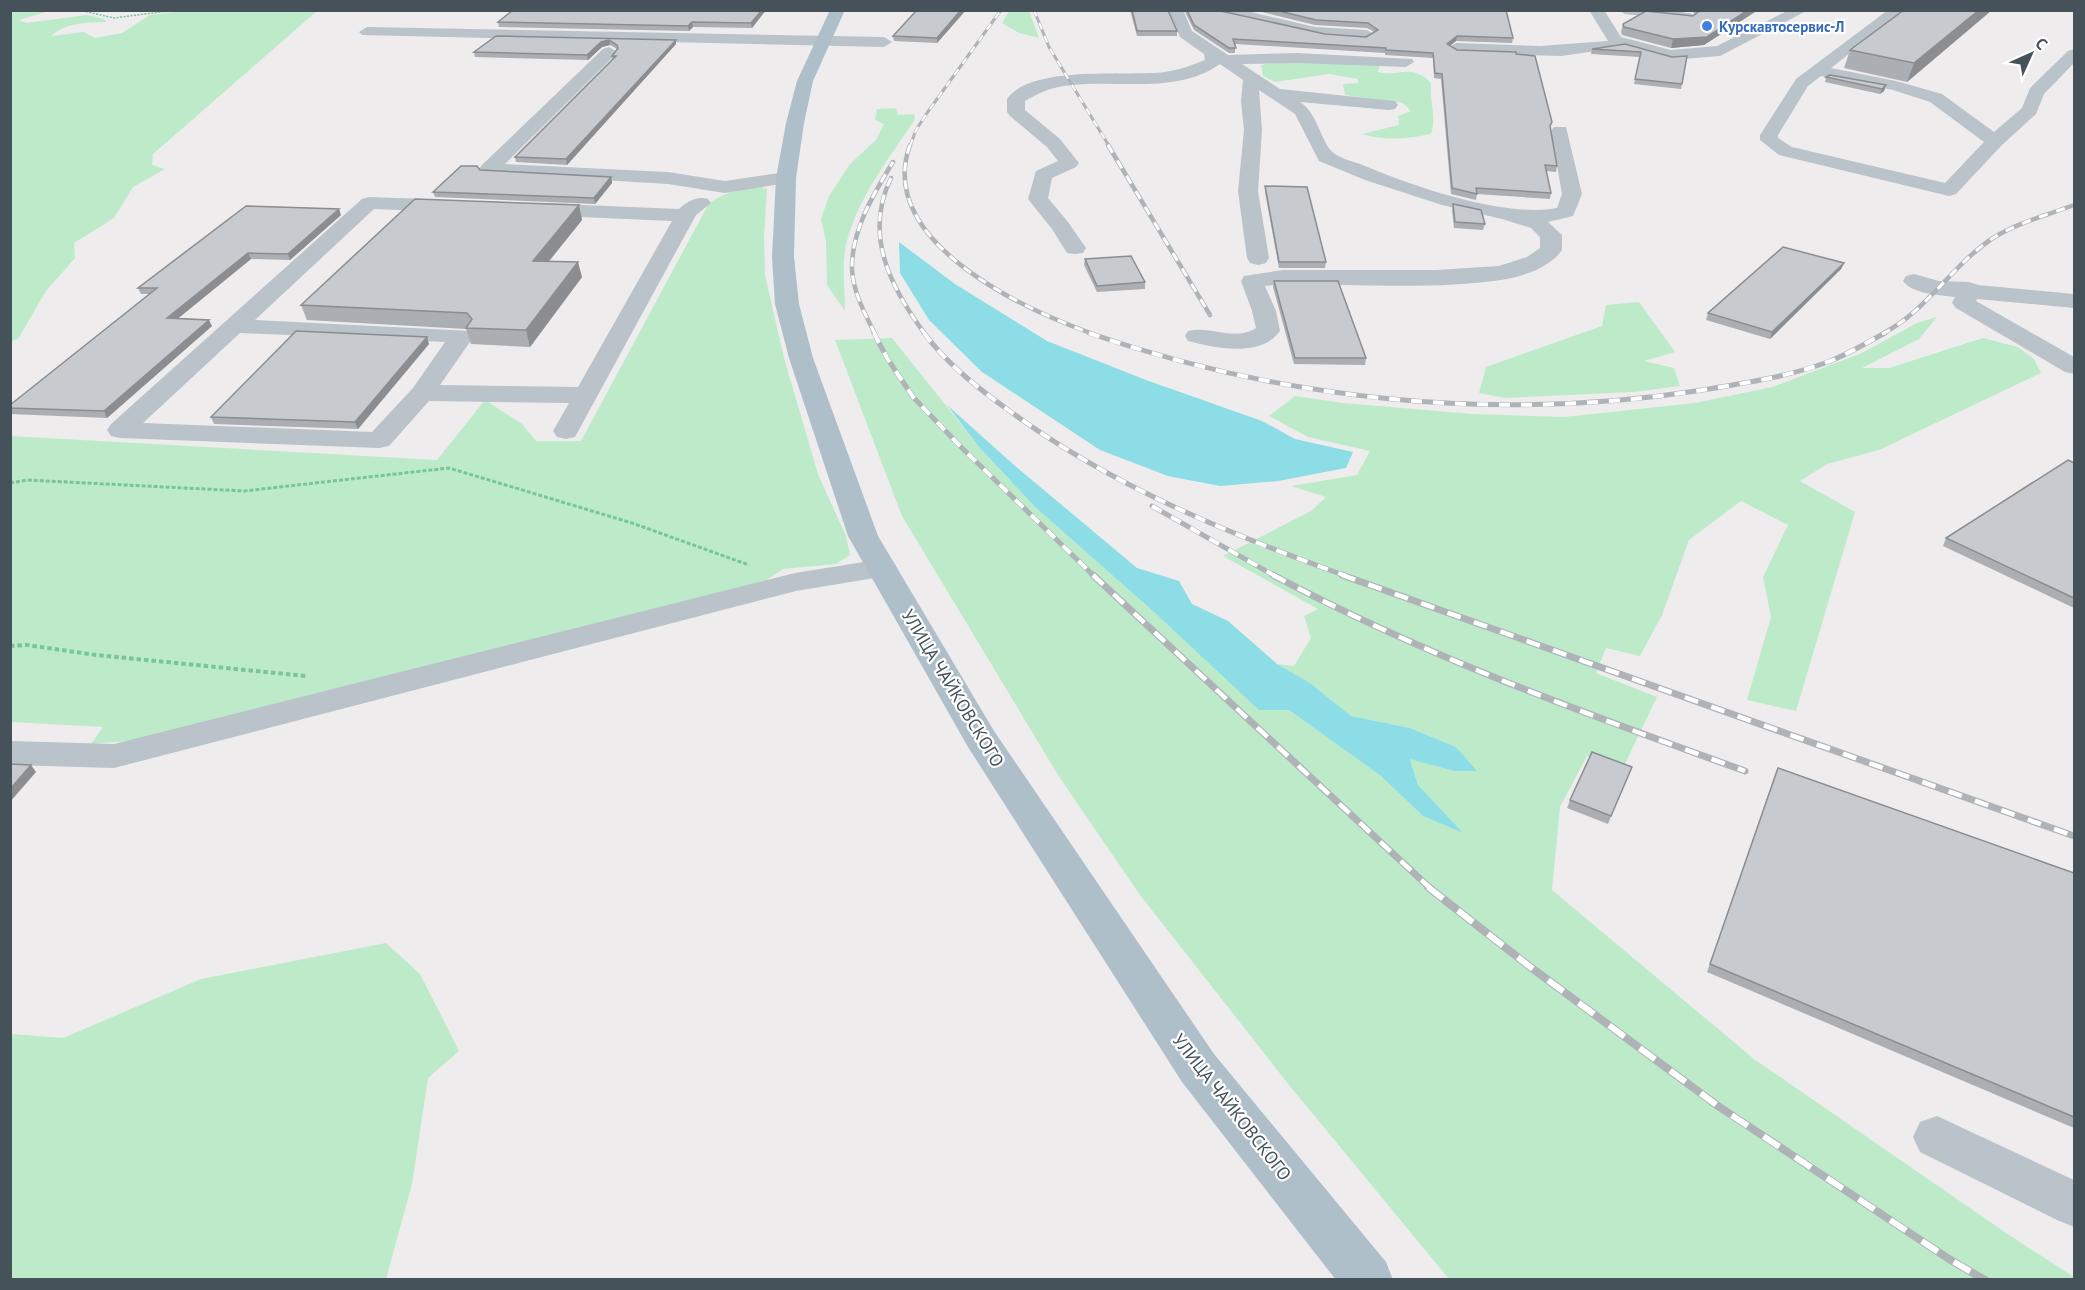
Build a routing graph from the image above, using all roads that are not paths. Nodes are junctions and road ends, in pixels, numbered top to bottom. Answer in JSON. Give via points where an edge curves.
{"nodes":[{"id":1,"x":1175,"y":10,"type":"edge"},
{"id":2,"x":1221,"y":10,"type":"edge"},
{"id":3,"x":1596,"y":10,"type":"edge"},
{"id":4,"x":1625,"y":10,"type":"edge"},
{"id":5,"x":1801,"y":10,"type":"edge"},
{"id":6,"x":1898,"y":10,"type":"edge"},
{"id":7,"x":1696,"y":14,"type":"edge"},
{"id":8,"x":830,"y":25,"type":"edge"},
{"id":9,"x":1669,"y":30,"type":"edge"},
{"id":10,"x":367,"y":32,"type":"dead end"},
{"id":11,"x":1367,"y":35,"type":"edge"},
{"id":12,"x":884,"y":42,"type":"dead end"},
{"id":13,"x":1619,"y":42,"type":"junction"},
{"id":14,"x":1456,"y":48,"type":"edge"},
{"id":15,"x":609,"y":52,"type":"dead end"},
{"id":16,"x":2074,"y":54,"type":"edge"},
{"id":17,"x":1218,"y":56,"type":"junction"},
{"id":18,"x":1406,"y":62,"type":"edge"},
{"id":19,"x":1819,"y":71,"type":"junction"},
{"id":20,"x":1252,"y":78,"type":"junction"},
{"id":21,"x":1275,"y":93,"type":"junction"},
{"id":22,"x":1389,"y":105,"type":"dead end"},
{"id":23,"x":1560,"y":131,"type":"dead end"},
{"id":24,"x":1995,"y":141,"type":"junction"},
{"id":25,"x":786,"y":178,"type":"junction"},
{"id":26,"x":725,"y":187,"type":"junction"},
{"id":27,"x":475,"y":207,"type":"edge"},
{"id":28,"x":510,"y":208,"type":"edge"},
{"id":29,"x":1508,"y":214,"type":"junction"},
{"id":30,"x":686,"y":215,"type":"junction"},
{"id":31,"x":1075,"y":248,"type":"dead end"},
{"id":32,"x":1258,"y":258,"type":"dead end"},
{"id":33,"x":1914,"y":281,"type":"dead end"},
{"id":34,"x":1969,"y":290,"type":"junction"},
{"id":35,"x":2074,"y":300,"type":"edge"},
{"id":36,"x":235,"y":326,"type":"junction"},
{"id":37,"x":1197,"y":336,"type":"dead end"},
{"id":38,"x":2074,"y":368,"type":"edge"},
{"id":39,"x":422,"y":393,"type":"junction"},
{"id":40,"x":586,"y":395,"type":"junction"},
{"id":41,"x":566,"y":431,"type":"dead end"},
{"id":42,"x":882,"y":568,"type":"junction"},
{"id":43,"x":10,"y":753,"type":"edge"},
{"id":44,"x":1937,"y":1137,"type":"dead end"},
{"id":45,"x":2074,"y":1204,"type":"edge"},
{"id":46,"x":1368,"y":1280,"type":"edge"}],
"edges":[{"from":1,"to":17,"type":"street","via":[[1185,34]]},
{"from":2,"to":11,"type":"street","via":[[1315,32]]},
{"from":3,"to":13,"type":"street"},
{"from":4,"to":7,"type":"street"},
{"from":5,"to":13,"type":"street","via":[[1720,51],[1671,55]]},
{"from":6,"to":19,"type":"street"},
{"from":7,"to":9,"type":"street"},
{"from":8,"to":10,"type":"street"},
{"from":8,"to":12,"type":"street"},
{"from":8,"to":25,"type":"main road","name":"УЛИЦА ЧАЙКОВСКОГО","via":[[805,81]]},
{"from":13,"to":14,"type":"street","via":[[1584,50]]},
{"from":15,"to":26,"type":"street","via":[[489,169],[668,178]]},
{"from":16,"to":24,"type":"street","via":[[2036,92],[2030,111]]},
{"from":17,"to":18,"type":"street"},
{"from":17,"to":20,"type":"street"},
{"from":17,"to":31,"type":"street","via":[[1186,75],[1047,82],[1016,99],[1016,112],[1065,152],[1069,163],[1043,175],[1038,198]]},
{"from":19,"to":24,"type":"street","via":[[1936,98]]},
{"from":19,"to":24,"type":"street","via":[[1802,83],[1769,135],[1769,141],[1786,151],[1949,190]]},
{"from":20,"to":21,"type":"street"},
{"from":20,"to":32,"type":"street","via":[[1248,191]]},
{"from":21,"to":22,"type":"street"},
{"from":21,"to":29,"type":"street","via":[[1302,111],[1326,157],[1449,201]]},
{"from":23,"to":29,"type":"street","via":[[1572,194],[1566,212],[1541,217]]},
{"from":25,"to":26,"type":"street"},
{"from":25,"to":42,"type":"main road","name":"УЛИЦА ЧАЙКОВСКОГО","via":[[783,257],[787,304],[801,358],[863,536]]},
{"from":26,"to":30,"type":"street"},
{"from":27,"to":36,"type":"street","via":[[369,203]]},
{"from":28,"to":30,"type":"street"},
{"from":29,"to":37,"type":"street","via":[[1538,224],[1551,235],[1551,250],[1535,262],[1500,273],[1252,281],[1268,331],[1259,338],[1237,343]]},
{"from":30,"to":40,"type":"street"},
{"from":33,"to":34,"type":"street","via":[[1937,288]]},
{"from":34,"to":35,"type":"street"},
{"from":34,"to":38,"type":"street","via":[[1964,303]]},
{"from":36,"to":39,"type":"street","via":[[462,336]]},
{"from":36,"to":39,"type":"street","via":[[120,430],[379,440]]},
{"from":39,"to":40,"type":"street"},
{"from":40,"to":41,"type":"street"},
{"from":42,"to":43,"type":"street","via":[[795,582],[114,756]]},
{"from":42,"to":46,"type":"main road","name":"УЛИЦА ЧАЙКОВСКОГО","via":[[981,738],[1198,1068]]},
{"from":44,"to":45,"type":"street"}]}
